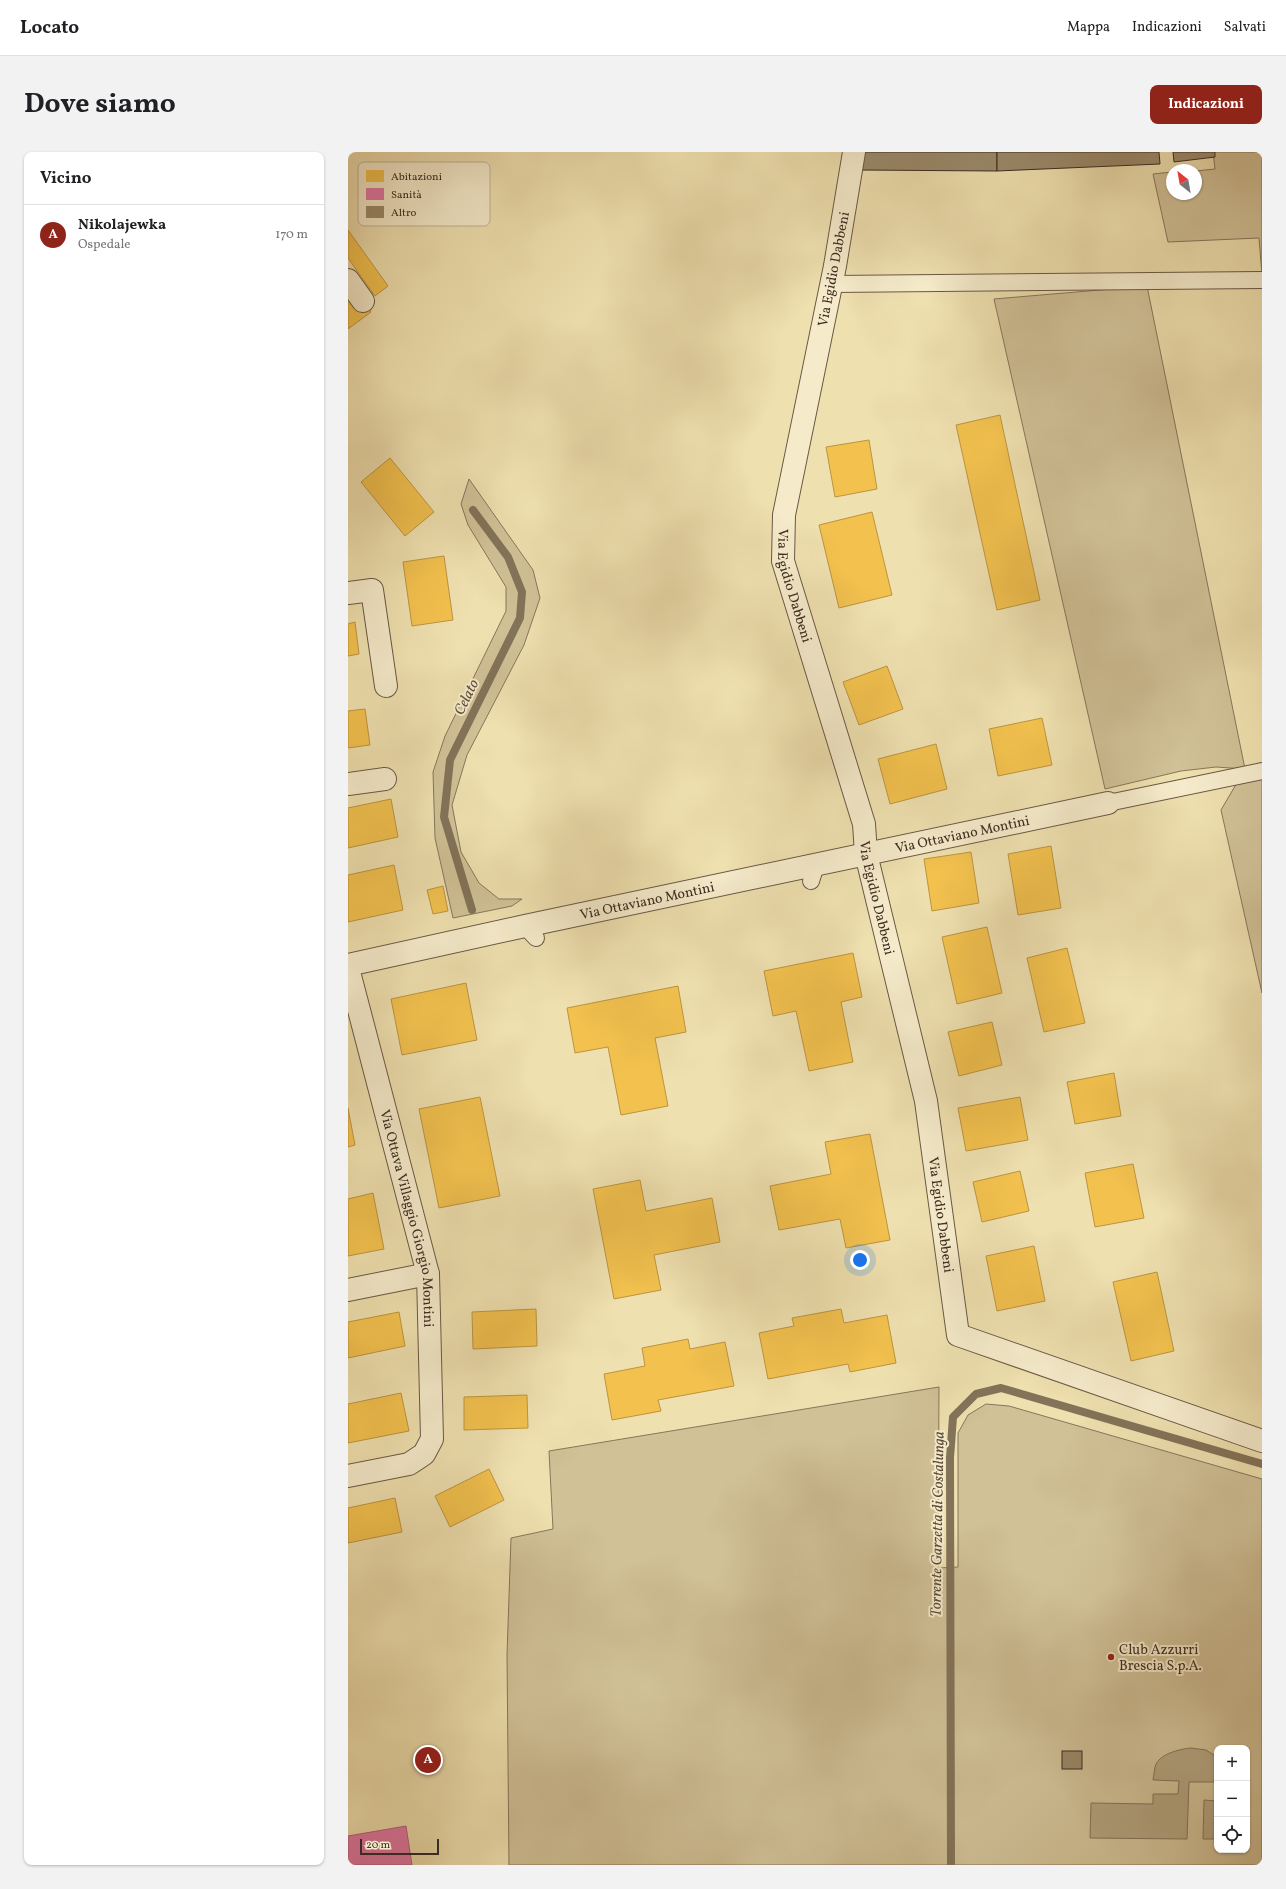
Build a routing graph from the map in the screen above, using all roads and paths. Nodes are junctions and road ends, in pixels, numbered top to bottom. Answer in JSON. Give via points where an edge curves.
{"nodes":[{"id":1,"x":854,"y":152,"type":"edge"},
{"id":2,"x":348,"y":280,"type":"edge"},
{"id":3,"x":1262,"y":280,"type":"edge"},
{"id":4,"x":832,"y":284,"type":"junction"},
{"id":5,"x":363,"y":301,"type":"dead end"},
{"id":6,"x":348,"y":593,"type":"edge"},
{"id":7,"x":386,"y":686,"type":"dead end"},
{"id":8,"x":1262,"y":771,"type":"edge"},
{"id":9,"x":385,"y":779,"type":"dead end"},
{"id":10,"x":348,"y":784,"type":"edge"},
{"id":11,"x":1108,"y":803,"type":"joint"},
{"id":12,"x":866,"y":854,"type":"junction"},
{"id":13,"x":348,"y":965,"type":"edge"},
{"id":14,"x":348,"y":968,"type":"edge"},
{"id":15,"x":428,"y":1274,"type":"junction"},
{"id":16,"x":348,"y":1290,"type":"edge"},
{"id":17,"x":1262,"y":1441,"type":"edge"},
{"id":18,"x":348,"y":1476,"type":"edge"}],
"edges":[{"from":1,"to":4,"type":"street","name":"Via Egidio Dabbeni"},
{"from":2,"to":5,"type":"street"},
{"from":3,"to":4,"type":"lane"},
{"from":4,"to":12,"type":"street","name":"Via Egidio Dabbeni","via":[[784,515],[783,561],[864,824]]},
{"from":6,"to":7,"type":"street","via":[[372,590]]},
{"from":8,"to":11,"type":"lane"},
{"from":9,"to":10,"type":"street"},
{"from":11,"to":12,"type":"street","name":"Via Ottaviano Montini"},
{"from":12,"to":13,"type":"street","name":"Via Ottaviano Montini","via":[[814,873],[530,932],[497,932]]},
{"from":12,"to":17,"type":"street","name":"Via Egidio Dabbeni","via":[[926,1101],[958,1335]]},
{"from":14,"to":15,"type":"street","name":"Via Ottava Villaggio Giorgio Montini"},
{"from":15,"to":16,"type":"street"},
{"from":15,"to":18,"type":"street","name":"Via Ottava Villaggio Giorgio Montini","via":[[432,1439],[424,1454],[409,1464]]}]}
